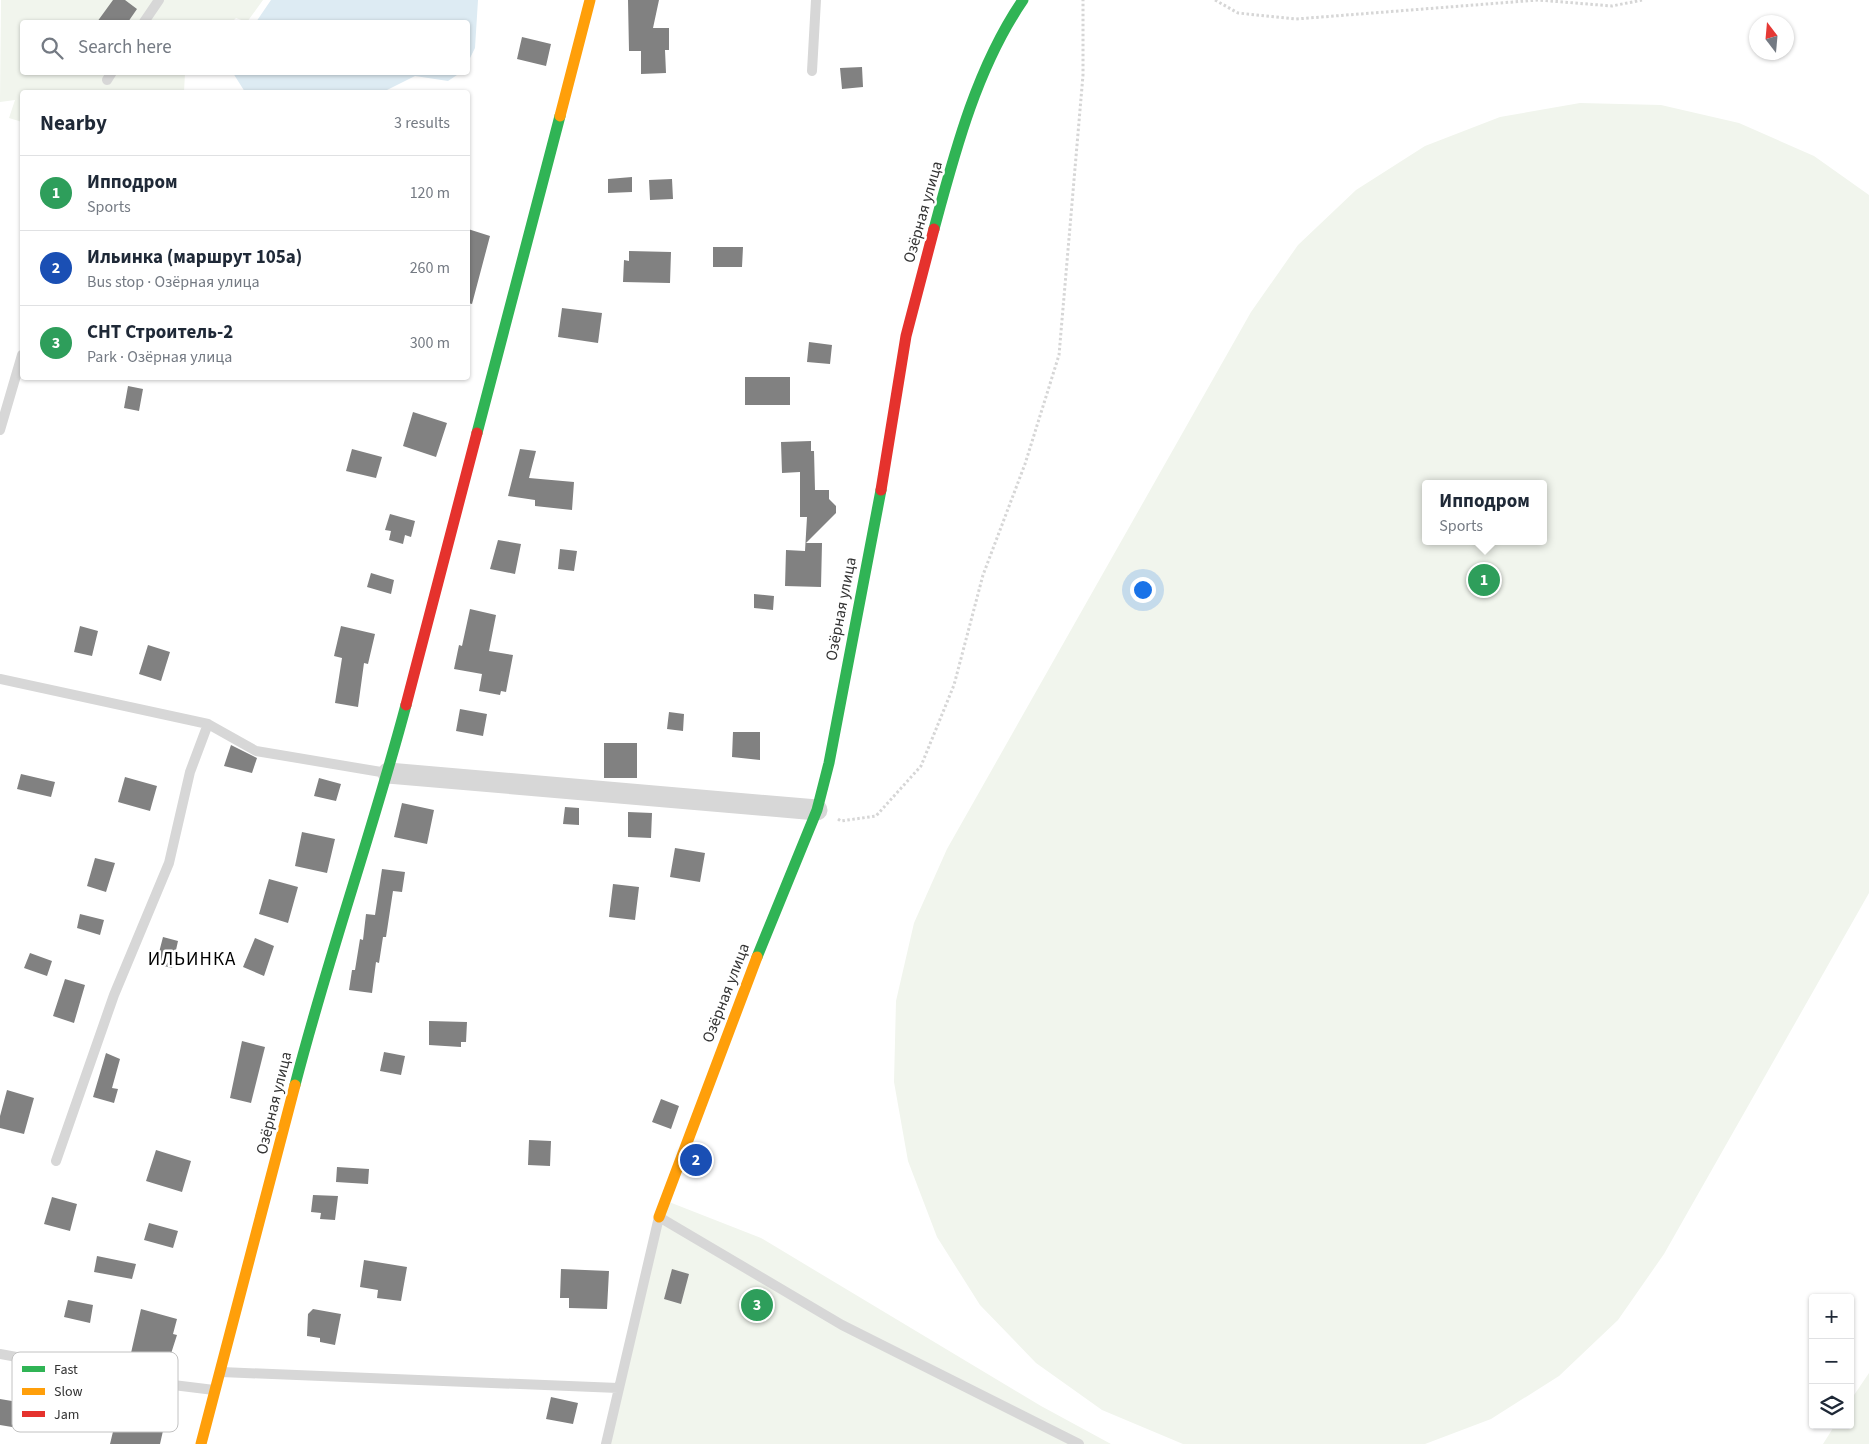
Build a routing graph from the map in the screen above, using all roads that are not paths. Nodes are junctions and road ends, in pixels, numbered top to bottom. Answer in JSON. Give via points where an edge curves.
{"nodes":[{"id":1,"x":159,"y":0,"type":"edge"},
{"id":2,"x":590,"y":0,"type":"edge"},
{"id":3,"x":816,"y":0,"type":"edge"},
{"id":4,"x":1023,"y":0,"type":"edge"},
{"id":5,"x":145,"y":20,"type":"edge"},
{"id":6,"x":812,"y":72,"type":"dead end"},
{"id":7,"x":20,"y":362,"type":"edge"},
{"id":8,"x":0,"y":430,"type":"edge"},
{"id":9,"x":0,"y":679,"type":"edge"},
{"id":10,"x":208,"y":724,"type":"junction"},
{"id":11,"x":388,"y":773,"type":"junction"},
{"id":12,"x":816,"y":810,"type":"junction"},
{"id":13,"x":56,"y":1160,"type":"dead end"},
{"id":14,"x":659,"y":1217,"type":"junction"},
{"id":15,"x":220,"y":1372,"type":"junction"},
{"id":16,"x":178,"y":1386,"type":"edge"},
{"id":17,"x":618,"y":1388,"type":"junction"},
{"id":18,"x":215,"y":1390,"type":"junction"},
{"id":19,"x":201,"y":1444,"type":"edge"},
{"id":20,"x":606,"y":1444,"type":"edge"},
{"id":21,"x":1079,"y":1444,"type":"edge"}],
"edges":[{"from":1,"to":5,"type":"lane"},
{"from":2,"to":11,"type":"street","name":"Озёрная улица"},
{"from":3,"to":6,"type":"lane"},
{"from":4,"to":12,"type":"street","name":"Озёрная улица","via":[[1008,22],[976,92],[944,192],[906,336],[829,764]]},
{"from":7,"to":8,"type":"lane"},
{"from":9,"to":10,"type":"lane"},
{"from":10,"to":11,"type":"lane","via":[[256,751]]},
{"from":10,"to":13,"type":"lane","via":[[190,772],[169,862],[114,994]]},
{"from":11,"to":12,"type":"street"},
{"from":11,"to":15,"type":"street","name":"Озёрная улица","via":[[314,1014]]},
{"from":12,"to":14,"type":"street","name":"Озёрная улица","via":[[740,997]]},
{"from":14,"to":17,"type":"lane"},
{"from":14,"to":21,"type":"lane","via":[[842,1325]]},
{"from":15,"to":17,"type":"lane"},
{"from":15,"to":18,"type":"street","name":"Озёрная улица"},
{"from":16,"to":18,"type":"lane"},
{"from":17,"to":20,"type":"lane"},
{"from":18,"to":19,"type":"street","name":"Озёрная улица"}]}
